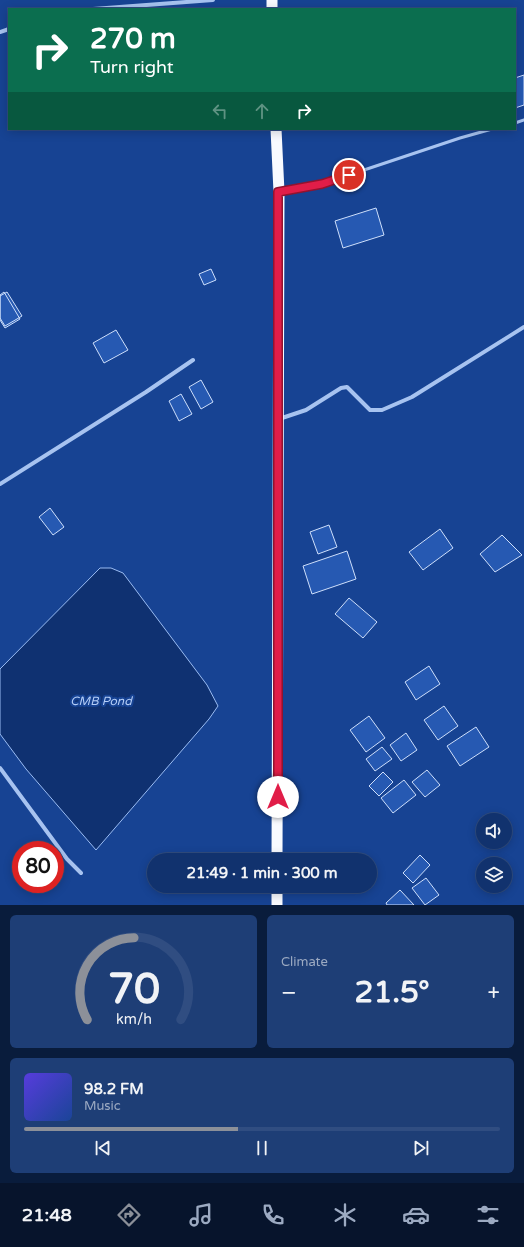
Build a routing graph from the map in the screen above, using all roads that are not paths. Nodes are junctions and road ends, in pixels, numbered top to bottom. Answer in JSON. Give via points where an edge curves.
{"nodes":[{"id":1,"x":213,"y":0,"type":"edge"},
{"id":2,"x":106,"y":8,"type":"edge"},
{"id":3,"x":276,"y":130,"type":"edge"},
{"id":4,"x":488,"y":130,"type":"edge"},
{"id":5,"x":278,"y":192,"type":"junction"},
{"id":6,"x":524,"y":327,"type":"edge"},
{"id":7,"x":193,"y":360,"type":"dead end"},
{"id":8,"x":279,"y":419,"type":"junction"},
{"id":9,"x":0,"y":484,"type":"edge"},
{"id":10,"x":0,"y":768,"type":"edge"},
{"id":11,"x":277,"y":853,"type":"edge"},
{"id":12,"x":81,"y":873,"type":"dead end"},
{"id":13,"x":277,"y":893,"type":"edge"},
{"id":14,"x":277,"y":905,"type":"edge"}],
"edges":[{"from":1,"to":2,"type":"street"},
{"from":3,"to":5,"type":"highway"},
{"from":4,"to":5,"type":"lane","via":[[322,184]]},
{"from":5,"to":8,"type":"highway"},
{"from":6,"to":8,"type":"street","via":[[412,397],[382,410],[370,410],[348,387],[341,388],[306,410]]},
{"from":7,"to":9,"type":"street"},
{"from":8,"to":11,"type":"highway"},
{"from":10,"to":12,"type":"street","via":[[67,859]]},
{"from":13,"to":14,"type":"highway"}]}
